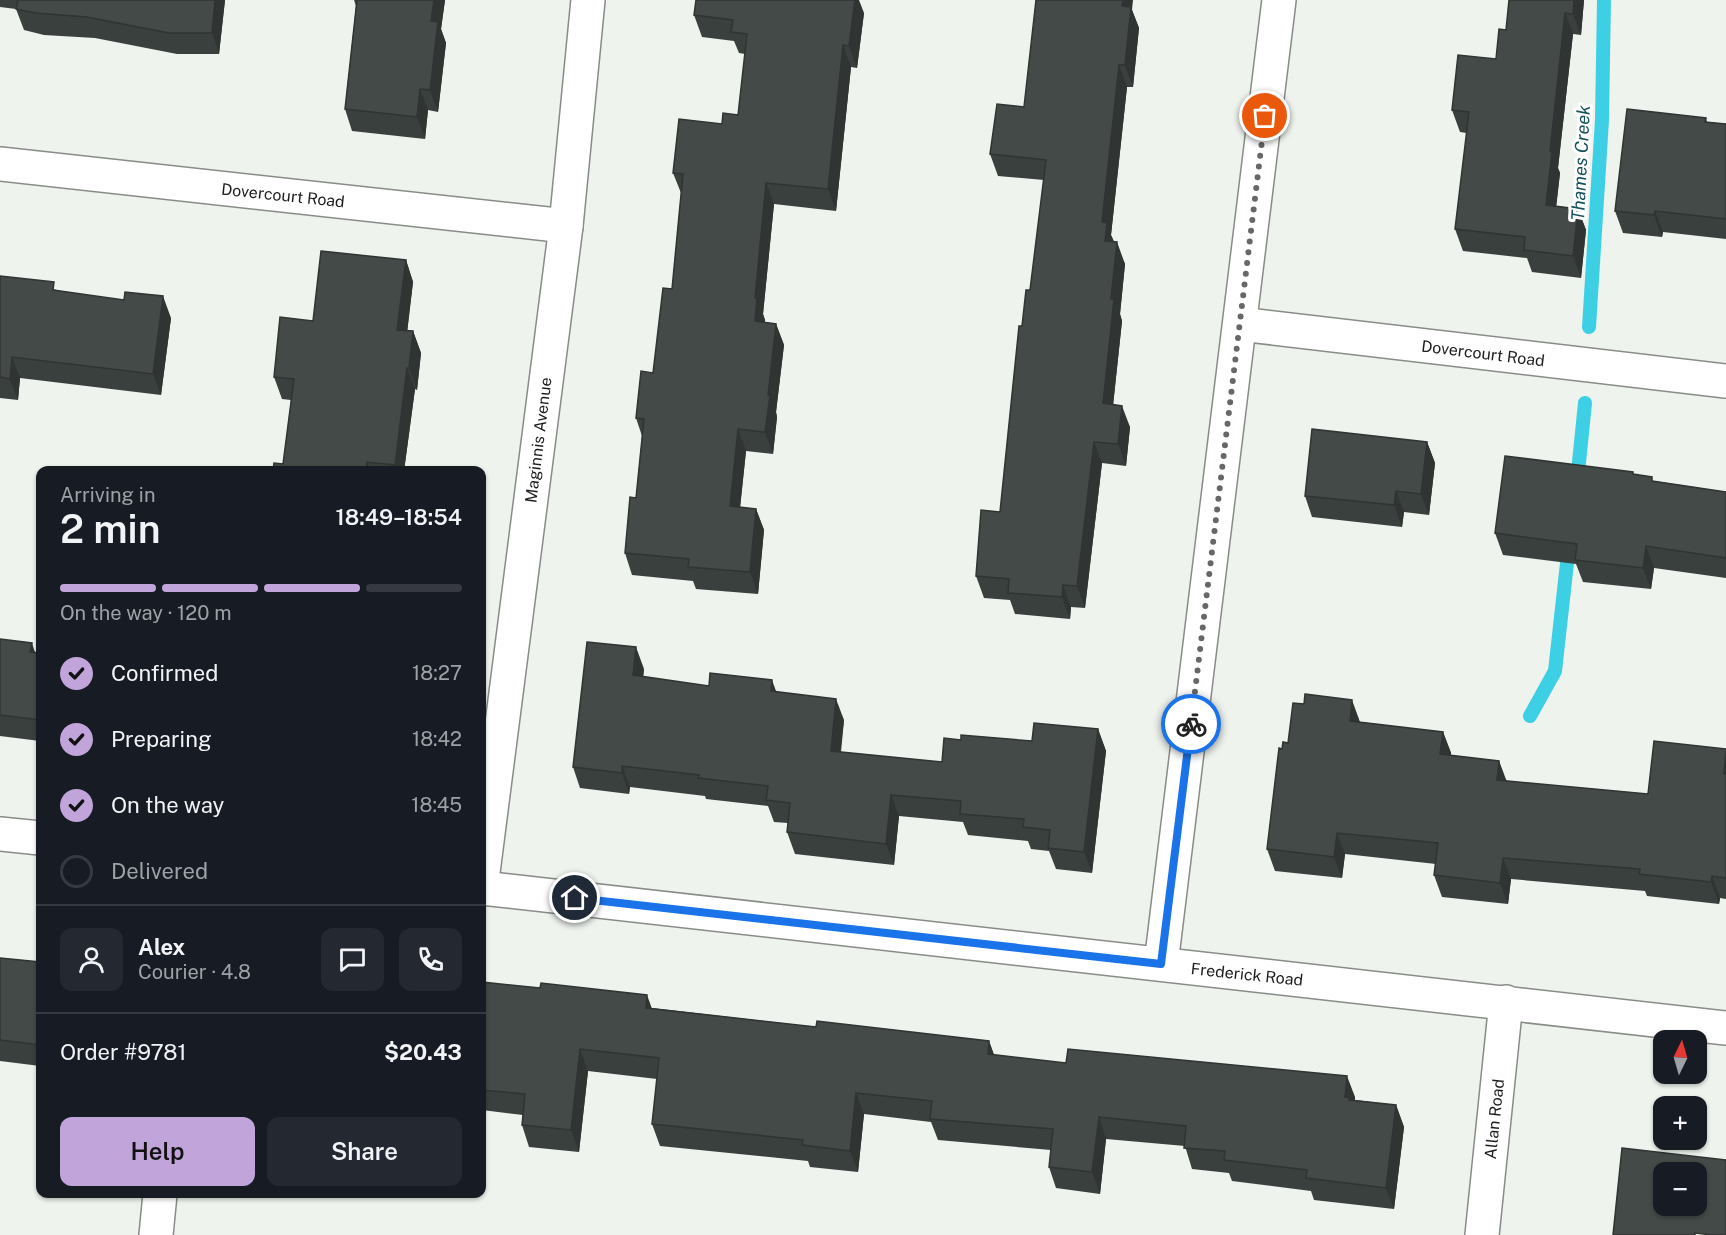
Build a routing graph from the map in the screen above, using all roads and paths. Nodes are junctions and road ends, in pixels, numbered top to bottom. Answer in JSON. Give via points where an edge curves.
{"nodes":[{"id":1,"x":588,"y":0,"type":"edge"},
{"id":2,"x":1279,"y":0,"type":"edge"},
{"id":3,"x":0,"y":164,"type":"edge"},
{"id":4,"x":566,"y":226,"type":"junction"},
{"id":5,"x":1240,"y":324,"type":"junction"},
{"id":6,"x":1726,"y":381,"type":"edge"},
{"id":7,"x":0,"y":834,"type":"edge"},
{"id":8,"x":36,"y":838,"type":"edge"},
{"id":9,"x":486,"y":849,"type":"edge"},
{"id":10,"x":486,"y":888,"type":"edge"},
{"id":11,"x":1161,"y":964,"type":"junction"},
{"id":12,"x":1506,"y":1002,"type":"junction"},
{"id":13,"x":1726,"y":1028,"type":"edge"},
{"id":14,"x":160,"y":1198,"type":"edge"},
{"id":15,"x":156,"y":1235,"type":"edge"},
{"id":16,"x":1482,"y":1235,"type":"edge"}],
"edges":[{"from":1,"to":4,"type":"street","name":"Maginnis Avenue"},
{"from":2,"to":5,"type":"street"},
{"from":3,"to":4,"type":"street","name":"Dovercourt Road"},
{"from":4,"to":9,"type":"street","name":"Maginnis Avenue"},
{"from":5,"to":6,"type":"street","name":"Dovercourt Road"},
{"from":5,"to":11,"type":"street"},
{"from":7,"to":8,"type":"street"},
{"from":10,"to":11,"type":"street","name":"Frederick Road"},
{"from":11,"to":12,"type":"street","name":"Frederick Road"},
{"from":12,"to":13,"type":"street","name":"Frederick Road"},
{"from":12,"to":16,"type":"street","name":"Allan Road"},
{"from":14,"to":15,"type":"street"}]}
